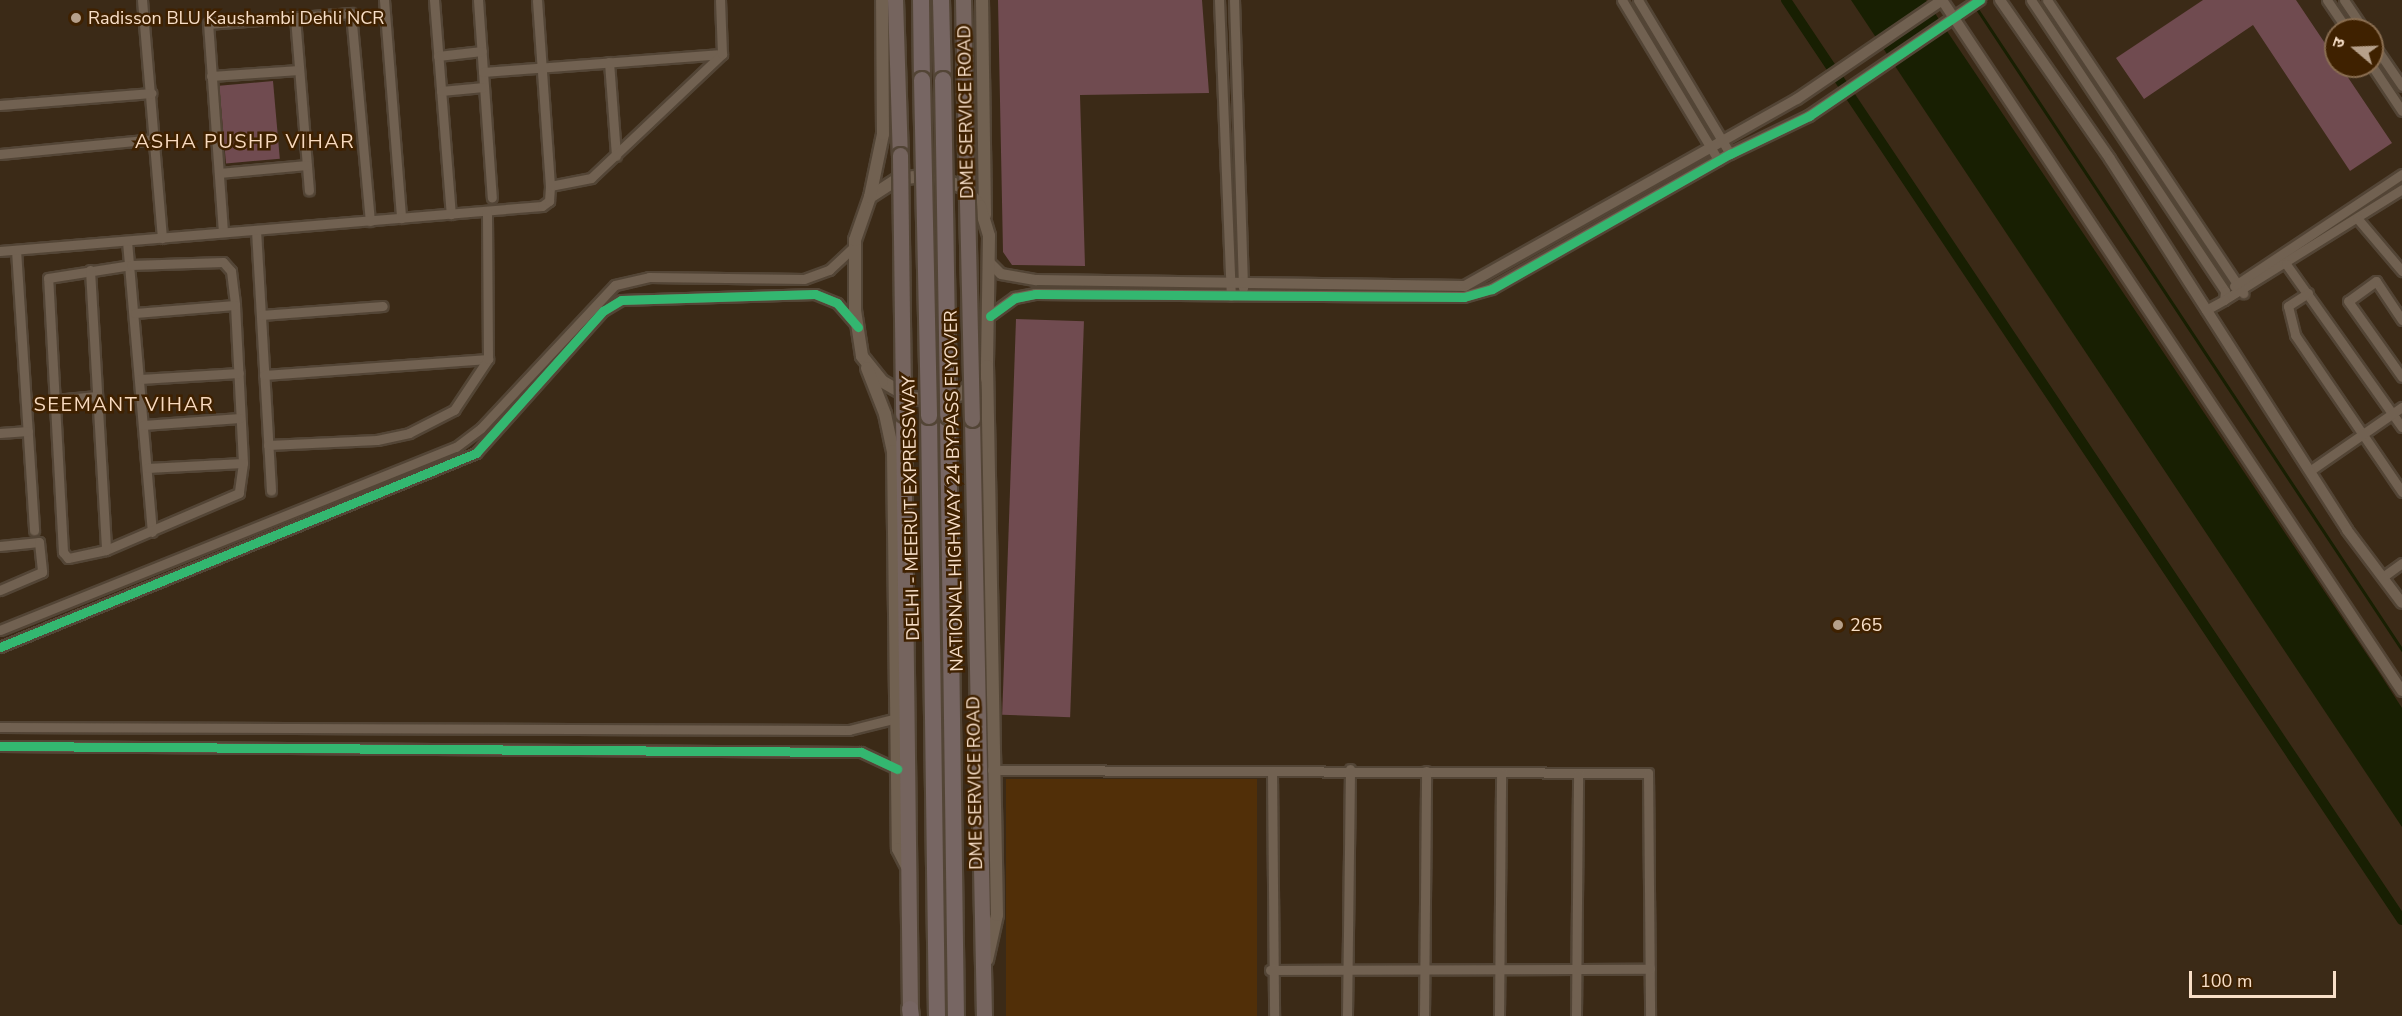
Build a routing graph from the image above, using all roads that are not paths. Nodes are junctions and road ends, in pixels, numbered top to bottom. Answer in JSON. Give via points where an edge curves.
{"nodes":[{"id":1,"x":142,"y":0,"type":"edge"},
{"id":2,"x":384,"y":0,"type":"edge"},
{"id":3,"x":434,"y":0,"type":"edge"},
{"id":4,"x":478,"y":0,"type":"edge"},
{"id":5,"x":537,"y":0,"type":"edge"},
{"id":6,"x":548,"y":0,"type":"edge"},
{"id":7,"x":720,"y":0,"type":"edge"},
{"id":8,"x":882,"y":0,"type":"edge"},
{"id":9,"x":895,"y":0,"type":"edge"},
{"id":10,"x":921,"y":0,"type":"edge"},
{"id":11,"x":941,"y":0,"type":"edge"},
{"id":12,"x":963,"y":0,"type":"edge"},
{"id":13,"x":982,"y":0,"type":"edge"},
{"id":14,"x":1220,"y":0,"type":"edge"},
{"id":15,"x":1234,"y":0,"type":"edge"},
{"id":16,"x":1622,"y":0,"type":"edge"},
{"id":17,"x":1638,"y":0,"type":"edge"},
{"id":18,"x":1980,"y":0,"type":"edge"},
{"id":19,"x":2000,"y":0,"type":"edge"},
{"id":20,"x":2031,"y":0,"type":"edge"},
{"id":21,"x":2047,"y":0,"type":"edge"},
{"id":22,"x":2327,"y":0,"type":"edge"},
{"id":23,"x":2344,"y":0,"type":"edge"},
{"id":24,"x":1939,"y":2,"type":"edge"},
{"id":25,"x":295,"y":17,"type":"junction"},
{"id":26,"x":1954,"y":18,"type":"junction"},
{"id":27,"x":2339,"y":18,"type":"edge"},
{"id":28,"x":2356,"y":18,"type":"edge"},
{"id":29,"x":482,"y":51,"type":"junction"},
{"id":30,"x":722,"y":54,"type":"junction"},
{"id":31,"x":438,"y":56,"type":"junction"},
{"id":32,"x":2384,"y":60,"type":"edge"},
{"id":33,"x":609,"y":62,"type":"junction"},
{"id":34,"x":541,"y":67,"type":"junction"},
{"id":35,"x":299,"y":70,"type":"junction"},
{"id":36,"x":483,"y":72,"type":"junction"},
{"id":37,"x":211,"y":76,"type":"junction"},
{"id":38,"x":2380,"y":78,"type":"edge"},
{"id":39,"x":2402,"y":86,"type":"edge"},
{"id":40,"x":484,"y":87,"type":"junction"},
{"id":41,"x":441,"y":91,"type":"junction"},
{"id":42,"x":152,"y":93,"type":"junction"},
{"id":43,"x":2390,"y":93,"type":"junction"},
{"id":44,"x":0,"y":105,"type":"edge"},
{"id":45,"x":2402,"y":111,"type":"edge"},
{"id":46,"x":1720,"y":138,"type":"junction"},
{"id":47,"x":155,"y":139,"type":"junction"},
{"id":48,"x":1709,"y":145,"type":"junction"},
{"id":49,"x":0,"y":153,"type":"edge"},
{"id":50,"x":1730,"y":154,"type":"junction"},
{"id":51,"x":616,"y":156,"type":"junction"},
{"id":52,"x":1718,"y":160,"type":"junction"},
{"id":53,"x":307,"y":165,"type":"junction"},
{"id":54,"x":219,"y":173,"type":"junction"},
{"id":55,"x":2402,"y":174,"type":"edge"},
{"id":56,"x":550,"y":186,"type":"junction"},
{"id":57,"x":309,"y":189,"type":"dead end"},
{"id":58,"x":2402,"y":189,"type":"edge"},
{"id":59,"x":870,"y":197,"type":"junction"},
{"id":60,"x":492,"y":198,"type":"dead end"},
{"id":61,"x":487,"y":211,"type":"junction"},
{"id":62,"x":451,"y":214,"type":"junction"},
{"id":63,"x":401,"y":218,"type":"junction"},
{"id":64,"x":2357,"y":218,"type":"junction"},
{"id":65,"x":370,"y":221,"type":"junction"},
{"id":66,"x":985,"y":223,"type":"junction"},
{"id":67,"x":256,"y":231,"type":"junction"},
{"id":68,"x":223,"y":232,"type":"junction"},
{"id":69,"x":162,"y":238,"type":"junction"},
{"id":70,"x":127,"y":241,"type":"junction"},
{"id":71,"x":855,"y":246,"type":"junction"},
{"id":72,"x":16,"y":250,"type":"junction"},
{"id":73,"x":0,"y":251,"type":"edge"},
{"id":74,"x":989,"y":262,"type":"junction"},
{"id":75,"x":2286,"y":264,"type":"junction"},
{"id":76,"x":131,"y":265,"type":"junction"},
{"id":77,"x":90,"y":270,"type":"junction"},
{"id":78,"x":2402,"y":271,"type":"edge"},
{"id":79,"x":649,"y":277,"type":"junction"},
{"id":80,"x":1230,"y":283,"type":"junction"},
{"id":81,"x":1243,"y":283,"type":"junction"},
{"id":82,"x":2237,"y":284,"type":"junction"},
{"id":83,"x":2243,"y":292,"type":"junction"},
{"id":84,"x":2308,"y":293,"type":"junction"},
{"id":85,"x":1231,"y":296,"type":"junction"},
{"id":86,"x":1243,"y":296,"type":"junction"},
{"id":87,"x":655,"y":297,"type":"junction"},
{"id":88,"x":2227,"y":297,"type":"junction"},
{"id":89,"x":235,"y":305,"type":"junction"},
{"id":90,"x":383,"y":306,"type":"dead end"},
{"id":91,"x":2206,"y":309,"type":"junction"},
{"id":92,"x":135,"y":313,"type":"junction"},
{"id":93,"x":261,"y":315,"type":"junction"},
{"id":94,"x":990,"y":316,"type":"junction"},
{"id":95,"x":2402,"y":320,"type":"edge"},
{"id":96,"x":858,"y":327,"type":"junction"},
{"id":97,"x":862,"y":356,"type":"junction"},
{"id":98,"x":488,"y":359,"type":"junction"},
{"id":99,"x":987,"y":366,"type":"junction"},
{"id":100,"x":239,"y":373,"type":"junction"},
{"id":101,"x":264,"y":375,"type":"junction"},
{"id":102,"x":2402,"y":377,"type":"edge"},
{"id":103,"x":140,"y":379,"type":"junction"},
{"id":104,"x":98,"y":396,"type":"junction"},
{"id":105,"x":55,"y":400,"type":"junction"},
{"id":106,"x":2402,"y":407,"type":"edge"},
{"id":107,"x":2391,"y":415,"type":"junction"},
{"id":108,"x":240,"y":418,"type":"junction"},
{"id":109,"x":143,"y":425,"type":"junction"},
{"id":110,"x":2402,"y":427,"type":"edge"},
{"id":111,"x":28,"y":432,"type":"junction"},
{"id":112,"x":0,"y":433,"type":"edge"},
{"id":113,"x":2361,"y":437,"type":"junction"},
{"id":114,"x":268,"y":445,"type":"junction"},
{"id":115,"x":243,"y":463,"type":"junction"},
{"id":116,"x":147,"y":468,"type":"junction"},
{"id":117,"x":2311,"y":470,"type":"junction"},
{"id":118,"x":271,"y":491,"type":"dead end"},
{"id":119,"x":2402,"y":492,"type":"edge"},
{"id":120,"x":34,"y":530,"type":"dead end"},
{"id":121,"x":152,"y":532,"type":"junction"},
{"id":122,"x":0,"y":546,"type":"edge"},
{"id":123,"x":106,"y":550,"type":"junction"},
{"id":124,"x":2402,"y":563,"type":"edge"},
{"id":125,"x":2384,"y":576,"type":"junction"},
{"id":126,"x":0,"y":590,"type":"edge"},
{"id":127,"x":2402,"y":603,"type":"edge"},
{"id":128,"x":0,"y":630,"type":"edge"},
{"id":129,"x":0,"y":647,"type":"edge"},
{"id":130,"x":2402,"y":691,"type":"edge"},
{"id":131,"x":897,"y":718,"type":"junction"},
{"id":132,"x":0,"y":727,"type":"edge"},
{"id":133,"x":0,"y":746,"type":"edge"},
{"id":134,"x":1350,"y":769,"type":"junction"},
{"id":135,"x":992,"y":770,"type":"junction"},
{"id":136,"x":1426,"y":771,"type":"junction"},
{"id":137,"x":1272,"y":772,"type":"junction"},
{"id":138,"x":903,"y":773,"type":"junction"},
{"id":139,"x":1501,"y":773,"type":"junction"},
{"id":140,"x":1578,"y":774,"type":"junction"},
{"id":141,"x":1348,"y":969,"type":"junction"},
{"id":142,"x":1424,"y":969,"type":"junction"},
{"id":143,"x":1500,"y":969,"type":"junction"},
{"id":144,"x":1576,"y":969,"type":"junction"},
{"id":145,"x":1650,"y":969,"type":"junction"},
{"id":146,"x":1270,"y":970,"type":"junction"},
{"id":147,"x":982,"y":982,"type":"junction"},
{"id":148,"x":910,"y":1014,"type":"edge"},
{"id":149,"x":937,"y":1016,"type":"edge"},
{"id":150,"x":956,"y":1016,"type":"edge"},
{"id":151,"x":984,"y":1016,"type":"edge"},
{"id":152,"x":1274,"y":1016,"type":"edge"},
{"id":153,"x":1347,"y":1016,"type":"edge"},
{"id":154,"x":1424,"y":1016,"type":"edge"},
{"id":155,"x":1499,"y":1016,"type":"edge"},
{"id":156,"x":1576,"y":1016,"type":"edge"},
{"id":157,"x":1650,"y":1016,"type":"edge"}],
"edges":[{"from":1,"to":42,"type":"street"},
{"from":2,"to":63,"type":"street"},
{"from":3,"to":31,"type":"street"},
{"from":4,"to":29,"type":"street"},
{"from":5,"to":6,"type":"street"},
{"from":5,"to":34,"type":"street"},
{"from":7,"to":30,"type":"street"},
{"from":8,"to":59,"type":"main road","via":[[883,134]]},
{"from":9,"to":138,"type":"highway","bridge":true},
{"from":10,"to":149,"type":"highway","name":"DELHI - MEERUT EXPRESSWAY","bridge":true},
{"from":11,"to":150,"type":"highway","name":"DELHI - MEERUT EXPRESSWAY","bridge":true},
{"from":12,"to":147,"type":"highway","name":"NATIONAL HIGHWAY 24 BYPASS FLYOVER","bridge":true},
{"from":13,"to":66,"type":"main road","name":"DME SERVICE ROAD"},
{"from":14,"to":80,"type":"street"},
{"from":15,"to":81,"type":"street"},
{"from":16,"to":48,"type":"street"},
{"from":17,"to":46,"type":"street"},
{"from":18,"to":26,"type":"street"},
{"from":19,"to":91,"type":"street"},
{"from":20,"to":88,"type":"street"},
{"from":21,"to":82,"type":"street"},
{"from":22,"to":27,"type":"street"},
{"from":23,"to":28,"type":"street"},
{"from":24,"to":26,"type":"street"},
{"from":24,"to":46,"type":"street","via":[[1797,99]]},
{"from":25,"to":35,"type":"street"},
{"from":25,"to":37,"type":"street","via":[[208,24]]},
{"from":25,"to":65,"type":"street","via":[[351,13]]},
{"from":26,"to":50,"type":"street","via":[[1809,116]]},
{"from":26,"to":130,"type":"street"},
{"from":29,"to":31,"type":"street"},
{"from":29,"to":36,"type":"street"},
{"from":30,"to":33,"type":"street"},
{"from":30,"to":51,"type":"street"},
{"from":31,"to":41,"type":"street"},
{"from":32,"to":39,"type":"street"},
{"from":33,"to":34,"type":"street"},
{"from":33,"to":51,"type":"street"},
{"from":34,"to":36,"type":"street"},
{"from":34,"to":56,"type":"street"},
{"from":35,"to":37,"type":"street"},
{"from":35,"to":53,"type":"street"},
{"from":36,"to":40,"type":"street"},
{"from":37,"to":54,"type":"street"},
{"from":38,"to":43,"type":"street"},
{"from":39,"to":43,"type":"street"},
{"from":40,"to":41,"type":"street"},
{"from":40,"to":60,"type":"street"},
{"from":41,"to":62,"type":"street"},
{"from":42,"to":44,"type":"street"},
{"from":42,"to":47,"type":"street"},
{"from":43,"to":45,"type":"street"},
{"from":46,"to":48,"type":"street"},
{"from":46,"to":50,"type":"street"},
{"from":47,"to":49,"type":"street"},
{"from":47,"to":69,"type":"street"},
{"from":48,"to":52,"type":"street"},
{"from":48,"to":81,"type":"street","via":[[1489,277],[1465,286]]},
{"from":50,"to":52,"type":"street"},
{"from":51,"to":56,"type":"street","via":[[588,180]]},
{"from":52,"to":86,"type":"street","via":[[1492,289],[1464,297]]},
{"from":53,"to":54,"type":"street"},
{"from":53,"to":57,"type":"street"},
{"from":54,"to":68,"type":"street"},
{"from":55,"to":82,"type":"street"},
{"from":56,"to":61,"type":"street","via":[[549,201],[542,206]]},
{"from":58,"to":64,"type":"street"},
{"from":59,"to":66,"type":"main road","via":[[898,179],[931,175],[965,189]]},
{"from":59,"to":71,"type":"main road"},
{"from":61,"to":62,"type":"street"},
{"from":61,"to":98,"type":"street"},
{"from":62,"to":63,"type":"street"},
{"from":63,"to":65,"type":"street"},
{"from":64,"to":75,"type":"street"},
{"from":64,"to":78,"type":"street"},
{"from":65,"to":67,"type":"street"},
{"from":66,"to":74,"type":"main road"},
{"from":67,"to":68,"type":"street"},
{"from":67,"to":93,"type":"street"},
{"from":68,"to":69,"type":"street"},
{"from":69,"to":70,"type":"street"},
{"from":70,"to":72,"type":"street"},
{"from":70,"to":76,"type":"street"},
{"from":71,"to":79,"type":"street","via":[[829,270],[804,279]]},
{"from":71,"to":96,"type":"main road"},
{"from":72,"to":73,"type":"street"},
{"from":72,"to":111,"type":"street"},
{"from":74,"to":80,"type":"street","via":[[1001,274],[1036,280]]},
{"from":74,"to":94,"type":"main road"},
{"from":75,"to":83,"type":"street"},
{"from":75,"to":84,"type":"street"},
{"from":76,"to":77,"type":"street"},
{"from":76,"to":89,"type":"street","via":[[224,262],[231,271]]},
{"from":76,"to":92,"type":"street"},
{"from":77,"to":104,"type":"street"},
{"from":77,"to":105,"type":"street","via":[[47,280]]},
{"from":79,"to":87,"type":"street"},
{"from":79,"to":128,"type":"street","via":[[615,285],[594,301],[481,428],[456,447]]},
{"from":80,"to":81,"type":"street"},
{"from":80,"to":85,"type":"street"},
{"from":81,"to":86,"type":"street"},
{"from":82,"to":83,"type":"street"},
{"from":82,"to":88,"type":"street"},
{"from":83,"to":88,"type":"street"},
{"from":84,"to":107,"type":"street"},
{"from":84,"to":113,"type":"street","via":[[2288,306],[2287,318]]},
{"from":85,"to":86,"type":"street"},
{"from":85,"to":94,"type":"street","via":[[1035,294],[1015,298]]},
{"from":87,"to":96,"type":"street","via":[[815,294],[837,303]]},
{"from":87,"to":129,"type":"street","via":[[621,300],[603,311],[476,453]]},
{"from":88,"to":91,"type":"street"},
{"from":89,"to":92,"type":"street"},
{"from":89,"to":100,"type":"street"},
{"from":90,"to":93,"type":"street"},
{"from":91,"to":117,"type":"street"},
{"from":92,"to":103,"type":"street"},
{"from":93,"to":101,"type":"street"},
{"from":94,"to":99,"type":"main road"},
{"from":95,"to":102,"type":"street","via":[[2376,281],[2348,301]]},
{"from":96,"to":97,"type":"main road"},
{"from":97,"to":99,"type":"main road","via":[[882,381],[911,398],[963,394]]},
{"from":97,"to":131,"type":"main road","via":[[885,414],[893,451]]},
{"from":98,"to":101,"type":"street"},
{"from":98,"to":114,"type":"street","via":[[454,410],[409,432],[376,440]]},
{"from":99,"to":135,"type":"main road","name":"DME SERVICE ROAD"},
{"from":100,"to":103,"type":"street"},
{"from":100,"to":108,"type":"street"},
{"from":101,"to":114,"type":"street"},
{"from":103,"to":109,"type":"street"},
{"from":104,"to":105,"type":"street"},
{"from":104,"to":123,"type":"street"},
{"from":105,"to":123,"type":"street","via":[[63,552],[71,558]]},
{"from":106,"to":107,"type":"street"},
{"from":107,"to":110,"type":"street"},
{"from":107,"to":113,"type":"street"},
{"from":108,"to":109,"type":"street"},
{"from":108,"to":115,"type":"street"},
{"from":109,"to":116,"type":"street"},
{"from":111,"to":112,"type":"street"},
{"from":111,"to":120,"type":"street"},
{"from":113,"to":117,"type":"street"},
{"from":113,"to":119,"type":"street"},
{"from":114,"to":118,"type":"street"},
{"from":115,"to":116,"type":"street"},
{"from":115,"to":121,"type":"street","via":[[237,496]]},
{"from":116,"to":121,"type":"street"},
{"from":117,"to":125,"type":"street"},
{"from":121,"to":123,"type":"street"},
{"from":122,"to":126,"type":"street","via":[[39,542],[42,572]]},
{"from":124,"to":125,"type":"street"},
{"from":125,"to":127,"type":"street"},
{"from":131,"to":132,"type":"street","via":[[849,730]]},
{"from":131,"to":138,"type":"main road"},
{"from":133,"to":138,"type":"street","via":[[861,753]]},
{"from":134,"to":136,"type":"street"},
{"from":134,"to":137,"type":"street"},
{"from":134,"to":141,"type":"street"},
{"from":135,"to":137,"type":"street"},
{"from":135,"to":147,"type":"main road","name":"DME SERVICE ROAD","via":[[997,915]]},
{"from":136,"to":139,"type":"street"},
{"from":136,"to":142,"type":"street"},
{"from":137,"to":146,"type":"street"},
{"from":138,"to":148,"type":"highway","via":[[910,871]]},
{"from":139,"to":140,"type":"street"},
{"from":139,"to":143,"type":"street"},
{"from":140,"to":144,"type":"street"},
{"from":140,"to":145,"type":"street","via":[[1651,775]]},
{"from":141,"to":142,"type":"street"},
{"from":141,"to":146,"type":"street"},
{"from":141,"to":153,"type":"street"},
{"from":142,"to":143,"type":"street"},
{"from":142,"to":154,"type":"street"},
{"from":143,"to":144,"type":"street"},
{"from":143,"to":155,"type":"street"},
{"from":144,"to":145,"type":"street"},
{"from":144,"to":156,"type":"street"},
{"from":145,"to":157,"type":"street"},
{"from":146,"to":152,"type":"street"},
{"from":147,"to":151,"type":"highway","name":"NATIONAL HIGHWAY 24 BYPASS FLYOVER"}]}
